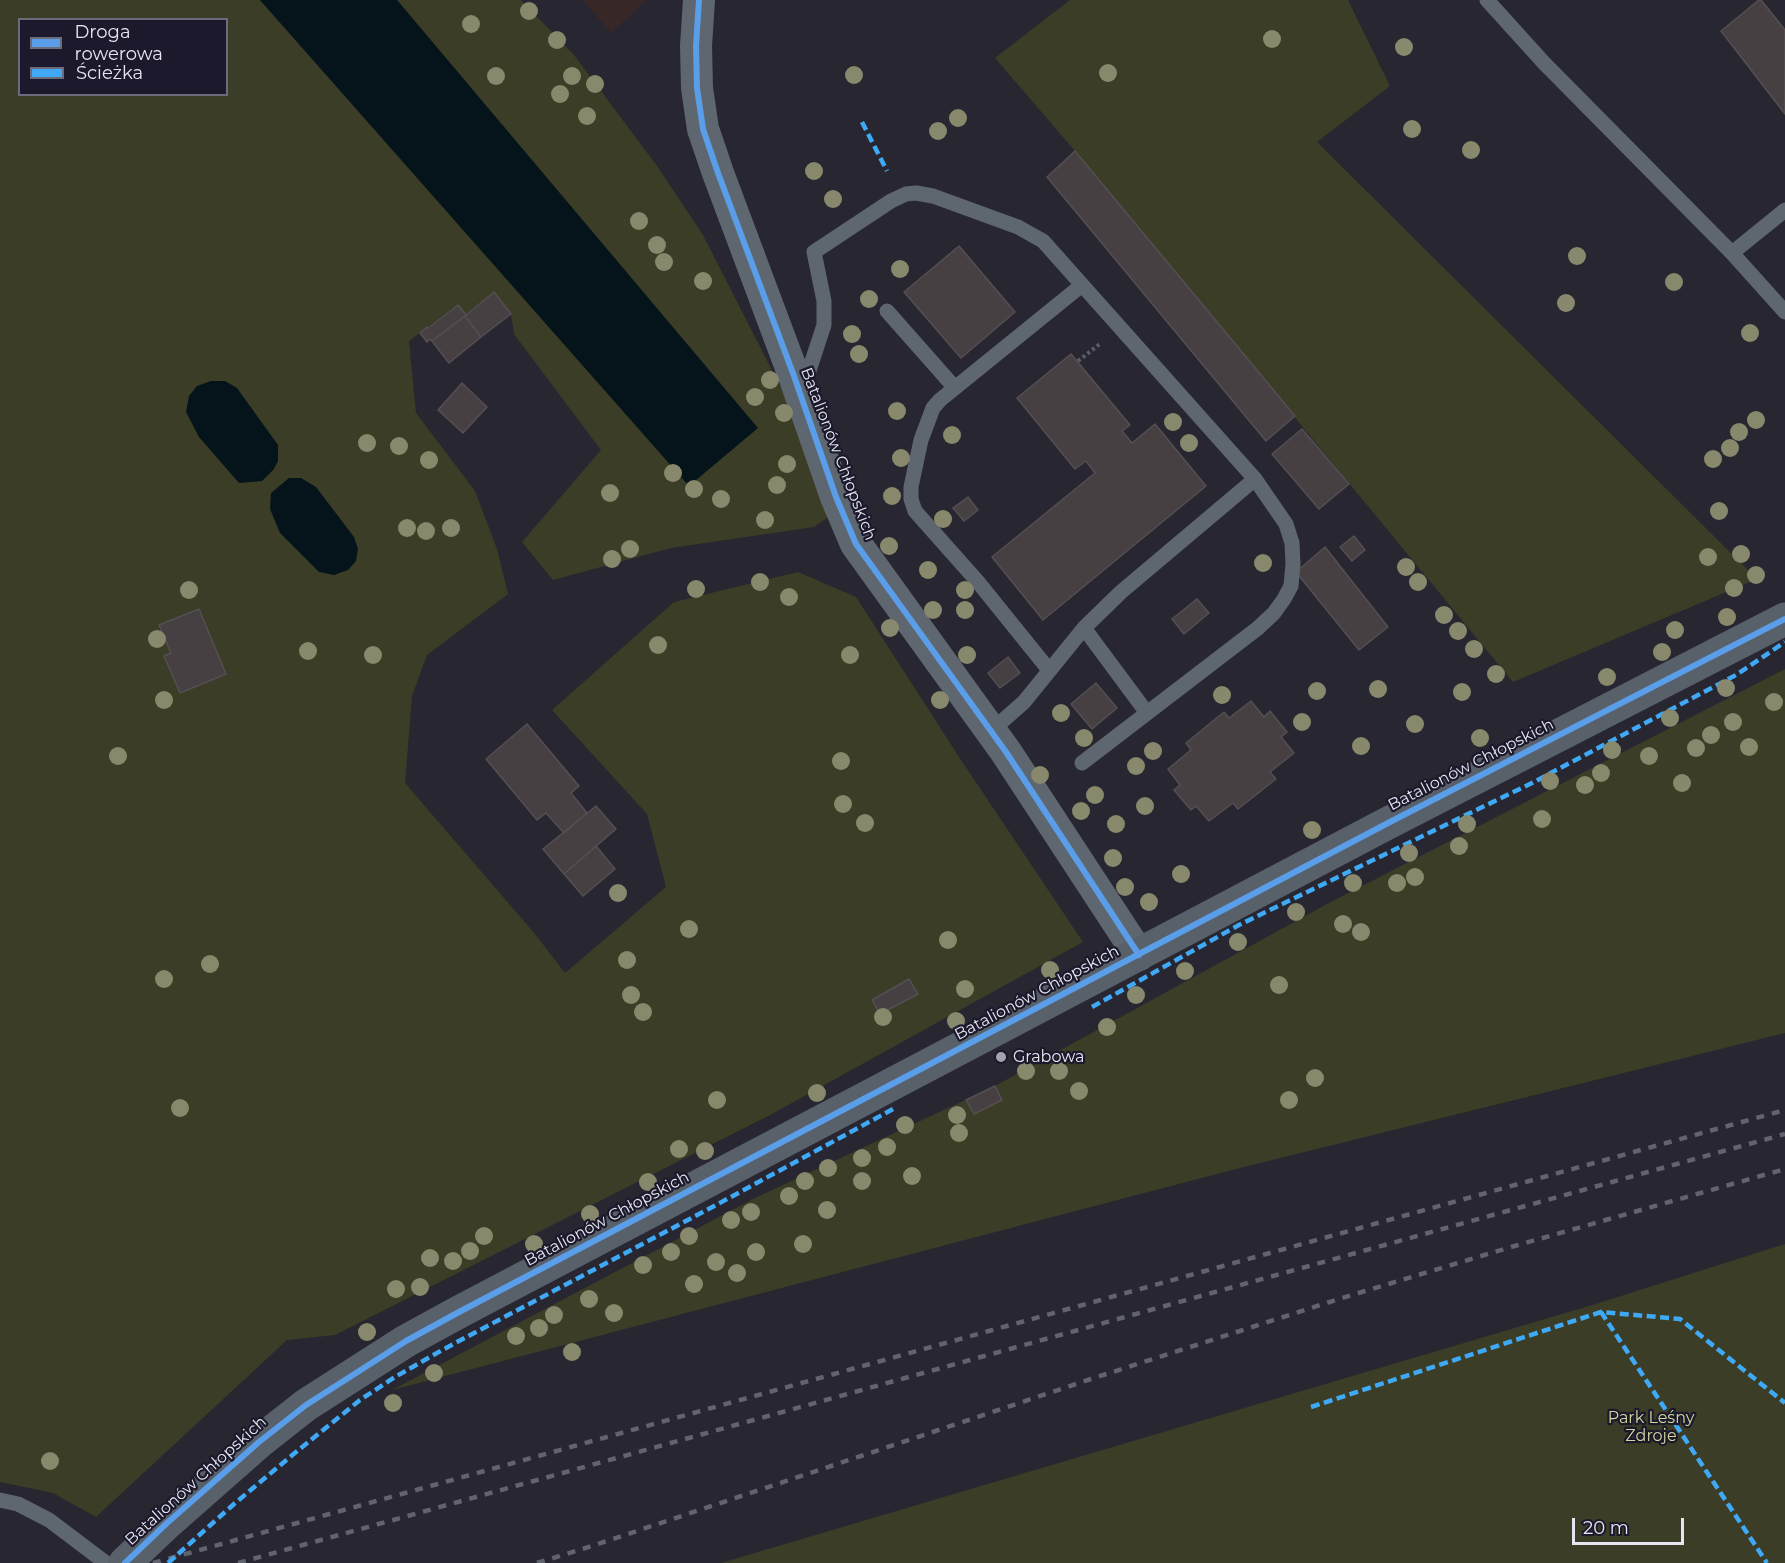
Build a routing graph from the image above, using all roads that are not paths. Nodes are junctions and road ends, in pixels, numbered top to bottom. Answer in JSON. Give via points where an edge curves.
{"nodes":[{"id":1,"x":699,"y":0,"type":"edge"},
{"id":2,"x":1487,"y":0,"type":"edge"},
{"id":3,"x":1785,"y":210,"type":"edge"},
{"id":4,"x":1732,"y":253,"type":"junction"},
{"id":5,"x":1082,"y":285,"type":"junction"},
{"id":6,"x":887,"y":311,"type":"dead end"},
{"id":7,"x":1785,"y":312,"type":"edge"},
{"id":8,"x":955,"y":388,"type":"junction"},
{"id":9,"x":801,"y":396,"type":"junction"},
{"id":10,"x":1255,"y":479,"type":"junction"},
{"id":11,"x":1785,"y":619,"type":"edge"},
{"id":12,"x":1084,"y":628,"type":"junction"},
{"id":13,"x":1049,"y":670,"type":"junction"},
{"id":14,"x":1147,"y":713,"type":"junction"},
{"id":15,"x":991,"y":732,"type":"junction"},
{"id":16,"x":1082,"y":763,"type":"dead end"},
{"id":17,"x":1138,"y":955,"type":"junction"},
{"id":18,"x":0,"y":1500,"type":"edge"},
{"id":19,"x":106,"y":1563,"type":"edge"},
{"id":20,"x":125,"y":1563,"type":"edge"}],
"edges":[{"from":1,"to":9,"type":"street","name":"Batalionów Chłopskich","via":[[697,88],[704,129]]},
{"from":2,"to":4,"type":"lane"},
{"from":3,"to":4,"type":"lane"},
{"from":4,"to":7,"type":"lane"},
{"from":5,"to":8,"type":"lane"},
{"from":5,"to":9,"type":"lane","via":[[1043,241],[1018,227],[933,196],[906,194],[814,252],[824,301],[824,325]]},
{"from":5,"to":10,"type":"lane"},
{"from":6,"to":8,"type":"lane"},
{"from":8,"to":13,"type":"lane","via":[[933,408],[923,432],[911,487],[915,511]]},
{"from":9,"to":15,"type":"street","name":"Batalionów Chłopskich","via":[[856,544]]},
{"from":10,"to":12,"type":"lane"},
{"from":10,"to":14,"type":"lane","via":[[1286,524],[1292,543],[1291,586],[1274,613],[1258,628]]},
{"from":11,"to":17,"type":"street","name":"Batalionów Chłopskich"},
{"from":12,"to":13,"type":"lane"},
{"from":12,"to":14,"type":"lane"},
{"from":13,"to":15,"type":"lane","via":[[1024,702]]},
{"from":14,"to":16,"type":"lane"},
{"from":15,"to":17,"type":"street","name":"Batalionów Chłopskich"},
{"from":17,"to":20,"type":"street","name":"Batalionów Chłopskich","via":[[406,1341],[306,1405],[259,1442]]},
{"from":18,"to":19,"type":"lane","via":[[18,1504],[49,1520]]}]}
